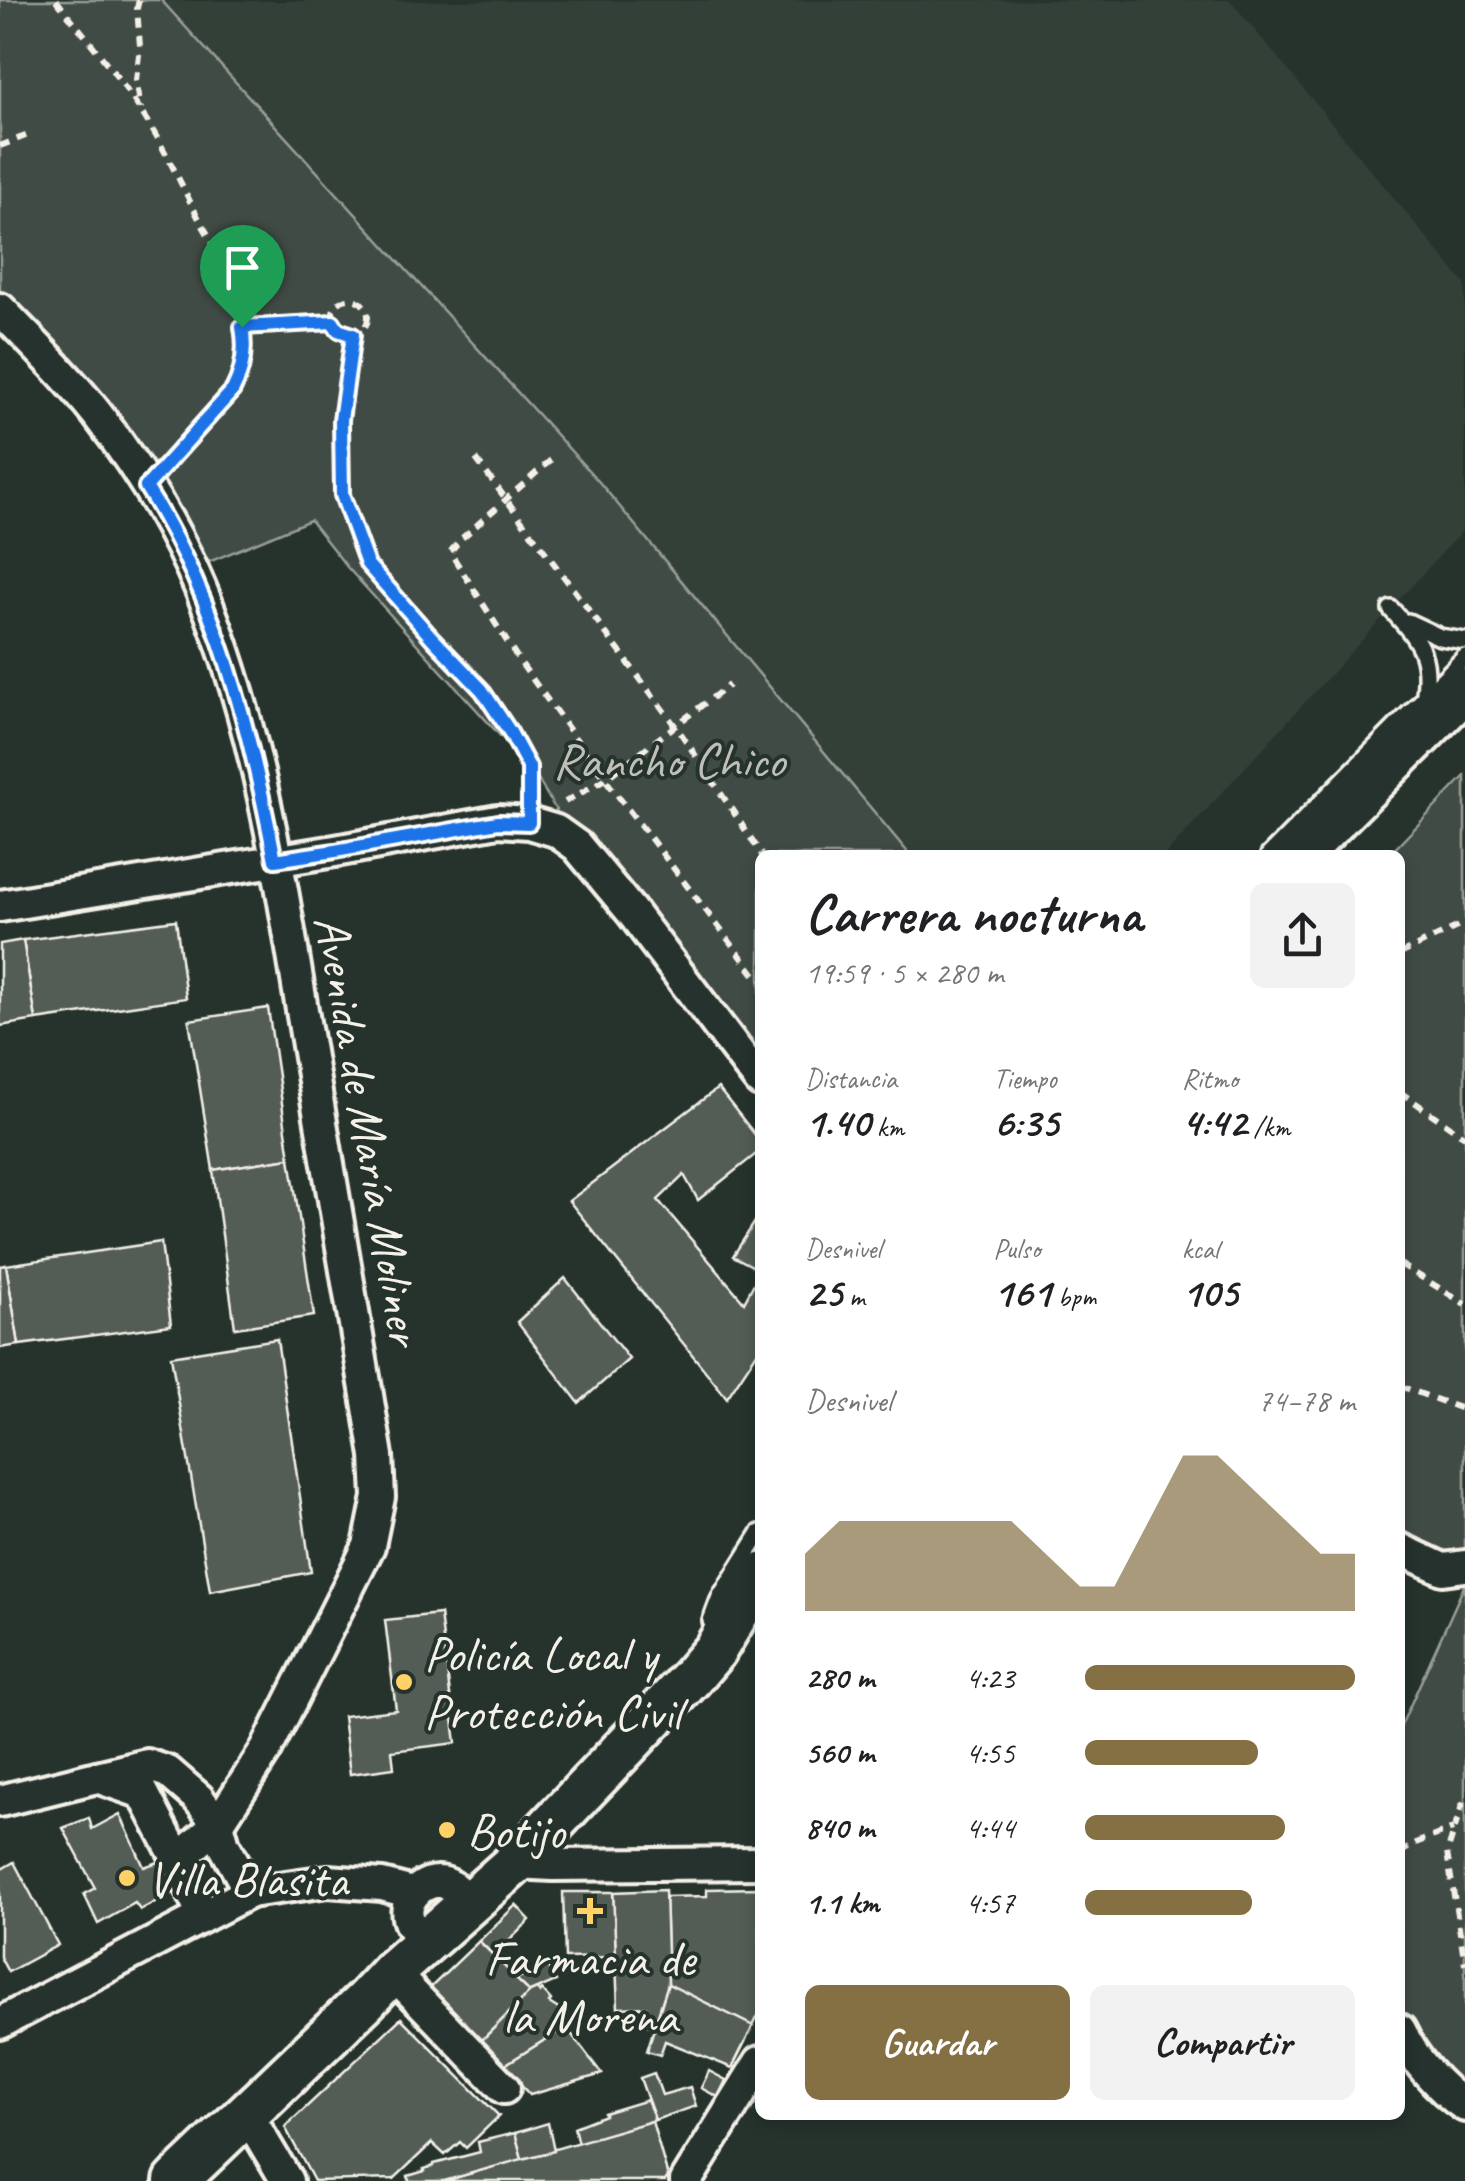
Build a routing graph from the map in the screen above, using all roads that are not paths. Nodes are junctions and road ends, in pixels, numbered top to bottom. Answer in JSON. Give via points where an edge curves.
{"nodes":[{"id":1,"x":0,"y":308,"type":"edge"},
{"id":2,"x":1465,"y":641,"type":"edge"},
{"id":3,"x":1465,"y":658,"type":"edge"},
{"id":4,"x":1465,"y":690,"type":"edge"},
{"id":5,"x":1424,"y":700,"type":"junction"},
{"id":6,"x":1274,"y":850,"type":"edge"},
{"id":7,"x":1304,"y":850,"type":"edge"},
{"id":8,"x":275,"y":860,"type":"junction"},
{"id":9,"x":0,"y":906,"type":"edge"},
{"id":10,"x":755,"y":1074,"type":"edge"},
{"id":11,"x":755,"y":1542,"type":"edge"},
{"id":12,"x":1405,"y":1551,"type":"edge"},
{"id":13,"x":1465,"y":1566,"type":"edge"},
{"id":14,"x":755,"y":1583,"type":"edge"},
{"id":15,"x":692,"y":1678,"type":"junction"},
{"id":16,"x":97,"y":1776,"type":"junction"},
{"id":17,"x":0,"y":1801,"type":"edge"},
{"id":18,"x":218,"y":1824,"type":"junction"},
{"id":19,"x":178,"y":1860,"type":"junction"},
{"id":20,"x":516,"y":1863,"type":"junction"},
{"id":21,"x":755,"y":1863,"type":"edge"},
{"id":22,"x":250,"y":1892,"type":"junction"},
{"id":23,"x":414,"y":1893,"type":"junction"},
{"id":24,"x":465,"y":1906,"type":"junction"},
{"id":25,"x":203,"y":1916,"type":"junction"},
{"id":26,"x":429,"y":1939,"type":"junction"},
{"id":27,"x":392,"y":1972,"type":"junction"},
{"id":28,"x":0,"y":2023,"type":"edge"},
{"id":29,"x":1405,"y":2041,"type":"edge"},
{"id":30,"x":755,"y":2070,"type":"edge"},
{"id":31,"x":504,"y":2088,"type":"dead end"},
{"id":32,"x":1465,"y":2106,"type":"edge"},
{"id":33,"x":247,"y":2114,"type":"junction"},
{"id":34,"x":176,"y":2181,"type":"edge"},
{"id":35,"x":287,"y":2181,"type":"edge"},
{"id":36,"x":686,"y":2181,"type":"edge"}],
"edges":[{"from":1,"to":8,"type":"street","name":"Avenida de María Moliner","via":[[125,451],[192,569],[235,684]]},
{"from":2,"to":5,"type":"lane","via":[[1440,638],[1391,609],[1418,639]]},
{"from":3,"to":5,"type":"lane"},
{"from":4,"to":7,"type":"street"},
{"from":5,"to":6,"type":"lane"},
{"from":8,"to":9,"type":"street"},
{"from":8,"to":10,"type":"street","via":[[498,822],[556,831],[632,910]]},
{"from":8,"to":18,"type":"street","name":"Avenida de María Moliner","via":[[379,1497],[369,1546],[266,1750]]},
{"from":11,"to":15,"type":"lane","via":[[720,1596]]},
{"from":12,"to":13,"type":"street","via":[[1444,1569]]},
{"from":14,"to":15,"type":"street"},
{"from":15,"to":20,"type":"street"},
{"from":16,"to":17,"type":"street"},
{"from":16,"to":18,"type":"street","via":[[147,1766],[168,1772]]},
{"from":16,"to":19,"type":"street","via":[[143,1794]]},
{"from":18,"to":19,"type":"street","name":"Avenida de María Moliner"},
{"from":18,"to":22,"type":"street"},
{"from":19,"to":25,"type":"street"},
{"from":20,"to":21,"type":"street"},
{"from":20,"to":24,"type":"street"},
{"from":22,"to":23,"type":"street","via":[[328,1881]]},
{"from":22,"to":25,"type":"street"},
{"from":23,"to":24,"type":"street","via":[[429,1883],[448,1884]]},
{"from":23,"to":26,"type":"street","via":[[409,1920]]},
{"from":24,"to":26,"type":"street"},
{"from":25,"to":28,"type":"street"},
{"from":26,"to":27,"type":"street"},
{"from":27,"to":31,"type":"street"},
{"from":27,"to":33,"type":"street"},
{"from":29,"to":32,"type":"street"},
{"from":30,"to":36,"type":"street"},
{"from":33,"to":34,"type":"street"},
{"from":33,"to":35,"type":"street"}]}
